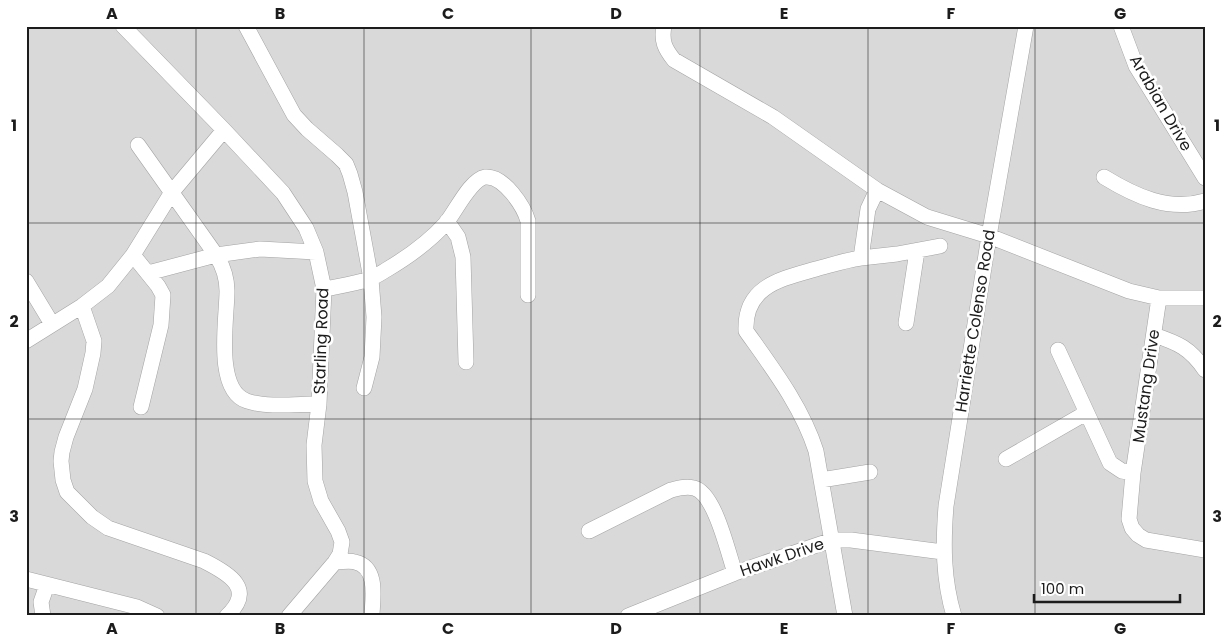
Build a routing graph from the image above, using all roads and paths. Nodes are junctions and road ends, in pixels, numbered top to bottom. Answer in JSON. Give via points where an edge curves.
{"nodes":[{"id":1,"x":123,"y":26,"type":"edge"},
{"id":2,"x":246,"y":26,"type":"edge"},
{"id":3,"x":664,"y":26,"type":"edge"},
{"id":4,"x":1026,"y":26,"type":"edge"},
{"id":5,"x":1121,"y":26,"type":"edge"},
{"id":6,"x":224,"y":130,"type":"junction"},
{"id":7,"x":138,"y":145,"type":"dead end"},
{"id":8,"x":1104,"y":177,"type":"dead end"},
{"id":9,"x":1205,"y":178,"type":"edge"},
{"id":10,"x":876,"y":190,"type":"junction"},
{"id":11,"x":172,"y":192,"type":"junction"},
{"id":12,"x":1205,"y":201,"type":"edge"},
{"id":13,"x":447,"y":221,"type":"junction"},
{"id":14,"x":989,"y":236,"type":"junction"},
{"id":15,"x":940,"y":246,"type":"dead end"},
{"id":16,"x":917,"y":251,"type":"junction"},
{"id":17,"x":316,"y":252,"type":"junction"},
{"id":18,"x":216,"y":254,"type":"junction"},
{"id":19,"x":133,"y":255,"type":"junction"},
{"id":20,"x":861,"y":258,"type":"junction"},
{"id":21,"x":148,"y":273,"type":"junction"},
{"id":22,"x":371,"y":279,"type":"junction"},
{"id":23,"x":26,"y":281,"type":"edge"},
{"id":24,"x":324,"y":289,"type":"junction"},
{"id":25,"x":528,"y":295,"type":"dead end"},
{"id":26,"x":1159,"y":298,"type":"junction"},
{"id":27,"x":1205,"y":298,"type":"edge"},
{"id":28,"x":82,"y":306,"type":"junction"},
{"id":29,"x":906,"y":323,"type":"dead end"},
{"id":30,"x":52,"y":324,"type":"junction"},
{"id":31,"x":1154,"y":335,"type":"junction"},
{"id":32,"x":26,"y":341,"type":"edge"},
{"id":33,"x":1058,"y":350,"type":"dead end"},
{"id":34,"x":466,"y":362,"type":"dead end"},
{"id":35,"x":1205,"y":370,"type":"edge"},
{"id":36,"x":364,"y":388,"type":"dead end"},
{"id":37,"x":319,"y":404,"type":"junction"},
{"id":38,"x":141,"y":407,"type":"dead end"},
{"id":39,"x":1086,"y":413,"type":"junction"},
{"id":40,"x":1006,"y":459,"type":"dead end"},
{"id":41,"x":870,"y":472,"type":"dead end"},
{"id":42,"x":1133,"y":473,"type":"junction"},
{"id":43,"x":822,"y":480,"type":"junction"},
{"id":44,"x":589,"y":531,"type":"dead end"},
{"id":45,"x":832,"y":540,"type":"junction"},
{"id":46,"x":1205,"y":550,"type":"edge"},
{"id":47,"x":943,"y":552,"type":"junction"},
{"id":48,"x":335,"y":562,"type":"junction"},
{"id":49,"x":735,"y":573,"type":"junction"},
{"id":50,"x":26,"y":579,"type":"edge"},
{"id":51,"x":47,"y":585,"type":"junction"},
{"id":52,"x":136,"y":612,"type":"edge"},
{"id":53,"x":372,"y":614,"type":"dead end"},
{"id":54,"x":43,"y":616,"type":"edge"},
{"id":55,"x":157,"y":616,"type":"edge"},
{"id":56,"x":227,"y":616,"type":"edge"},
{"id":57,"x":289,"y":616,"type":"edge"},
{"id":58,"x":628,"y":616,"type":"edge"},
{"id":59,"x":845,"y":616,"type":"edge"},
{"id":60,"x":954,"y":616,"type":"edge"}],
"edges":[{"from":1,"to":6,"type":"street","name":"Starling Road"},
{"from":2,"to":22,"type":"street","via":[[294,115],[346,164],[355,192]]},
{"from":3,"to":10,"type":"street","via":[[664,45],[674,60],[773,117]]},
{"from":4,"to":14,"type":"street","name":"Harriette Colenso Road"},
{"from":5,"to":9,"type":"street","name":"Arabian Drive","via":[[1136,66]]},
{"from":6,"to":11,"type":"street"},
{"from":6,"to":17,"type":"street","name":"Starling Road","via":[[283,193],[306,228]]},
{"from":7,"to":11,"type":"street"},
{"from":8,"to":12,"type":"street","via":[[1122,188],[1169,205]]},
{"from":10,"to":14,"type":"street","via":[[927,217]]},
{"from":10,"to":20,"type":"street","via":[[868,209]]},
{"from":11,"to":18,"type":"street"},
{"from":11,"to":19,"type":"street"},
{"from":13,"to":22,"type":"street","via":[[428,242]]},
{"from":13,"to":25,"type":"street","via":[[474,183],[488,177],[502,183],[521,205],[528,221]]},
{"from":13,"to":34,"type":"street","via":[[458,237],[463,257]]},
{"from":14,"to":26,"type":"street","via":[[1129,291]]},
{"from":14,"to":47,"type":"street","name":"Harriette Colenso Road","via":[[951,466]]},
{"from":15,"to":16,"type":"street"},
{"from":16,"to":20,"type":"street"},
{"from":16,"to":29,"type":"street"},
{"from":17,"to":18,"type":"street","via":[[260,249]]},
{"from":17,"to":24,"type":"street","name":"Starling Road"},
{"from":18,"to":21,"type":"street"},
{"from":18,"to":37,"type":"street","via":[[225,272],[227,290],[226,365],[229,384],[246,401]]},
{"from":19,"to":21,"type":"street"},
{"from":19,"to":28,"type":"street","via":[[108,286]]},
{"from":20,"to":43,"type":"street","via":[[781,279],[767,286],[755,296],[746,318],[746,331],[803,418],[816,451]]},
{"from":21,"to":38,"type":"street","via":[[163,295],[163,309],[162,325]]},
{"from":22,"to":24,"type":"street"},
{"from":22,"to":36,"type":"street","via":[[374,317],[372,357]]},
{"from":23,"to":30,"type":"street"},
{"from":24,"to":37,"type":"street","name":"Starling Road"},
{"from":26,"to":27,"type":"street"},
{"from":26,"to":31,"type":"street","name":"Mustang Drive"},
{"from":28,"to":30,"type":"street"},
{"from":28,"to":56,"type":"street","via":[[94,341],[85,389],[62,452],[67,492],[108,528],[204,561],[222,571],[237,585],[241,595],[237,606]]},
{"from":30,"to":32,"type":"street"},
{"from":31,"to":35,"type":"street","via":[[1184,347],[1195,355]]},
{"from":31,"to":42,"type":"street","name":"Mustang Drive"},
{"from":33,"to":39,"type":"street"},
{"from":37,"to":48,"type":"street","name":"Starling Road","via":[[314,446],[315,481],[321,501],[342,542]]},
{"from":39,"to":40,"type":"street"},
{"from":39,"to":42,"type":"street","via":[[1110,463],[1122,471]]},
{"from":41,"to":43,"type":"street"},
{"from":42,"to":46,"type":"street","name":"Mustang Drive","via":[[1129,519],[1138,535],[1146,540]]},
{"from":43,"to":45,"type":"street"},
{"from":44,"to":49,"type":"street","via":[[671,490],[695,488],[705,495],[713,508]]},
{"from":45,"to":47,"type":"street","name":"Hawk Drive"},
{"from":45,"to":49,"type":"street","name":"Hawk Drive"},
{"from":45,"to":59,"type":"street"},
{"from":47,"to":60,"type":"street","name":"Harriette Colenso Road"},
{"from":48,"to":53,"type":"street","via":[[354,561],[362,564],[368,572],[374,588]]},
{"from":48,"to":57,"type":"street","name":"Starling Road"},
{"from":49,"to":58,"type":"street","name":"Hawk Drive"},
{"from":50,"to":51,"type":"street"},
{"from":51,"to":52,"type":"street"},
{"from":51,"to":54,"type":"street","via":[[41,602]]},
{"from":52,"to":55,"type":"street"}]}
